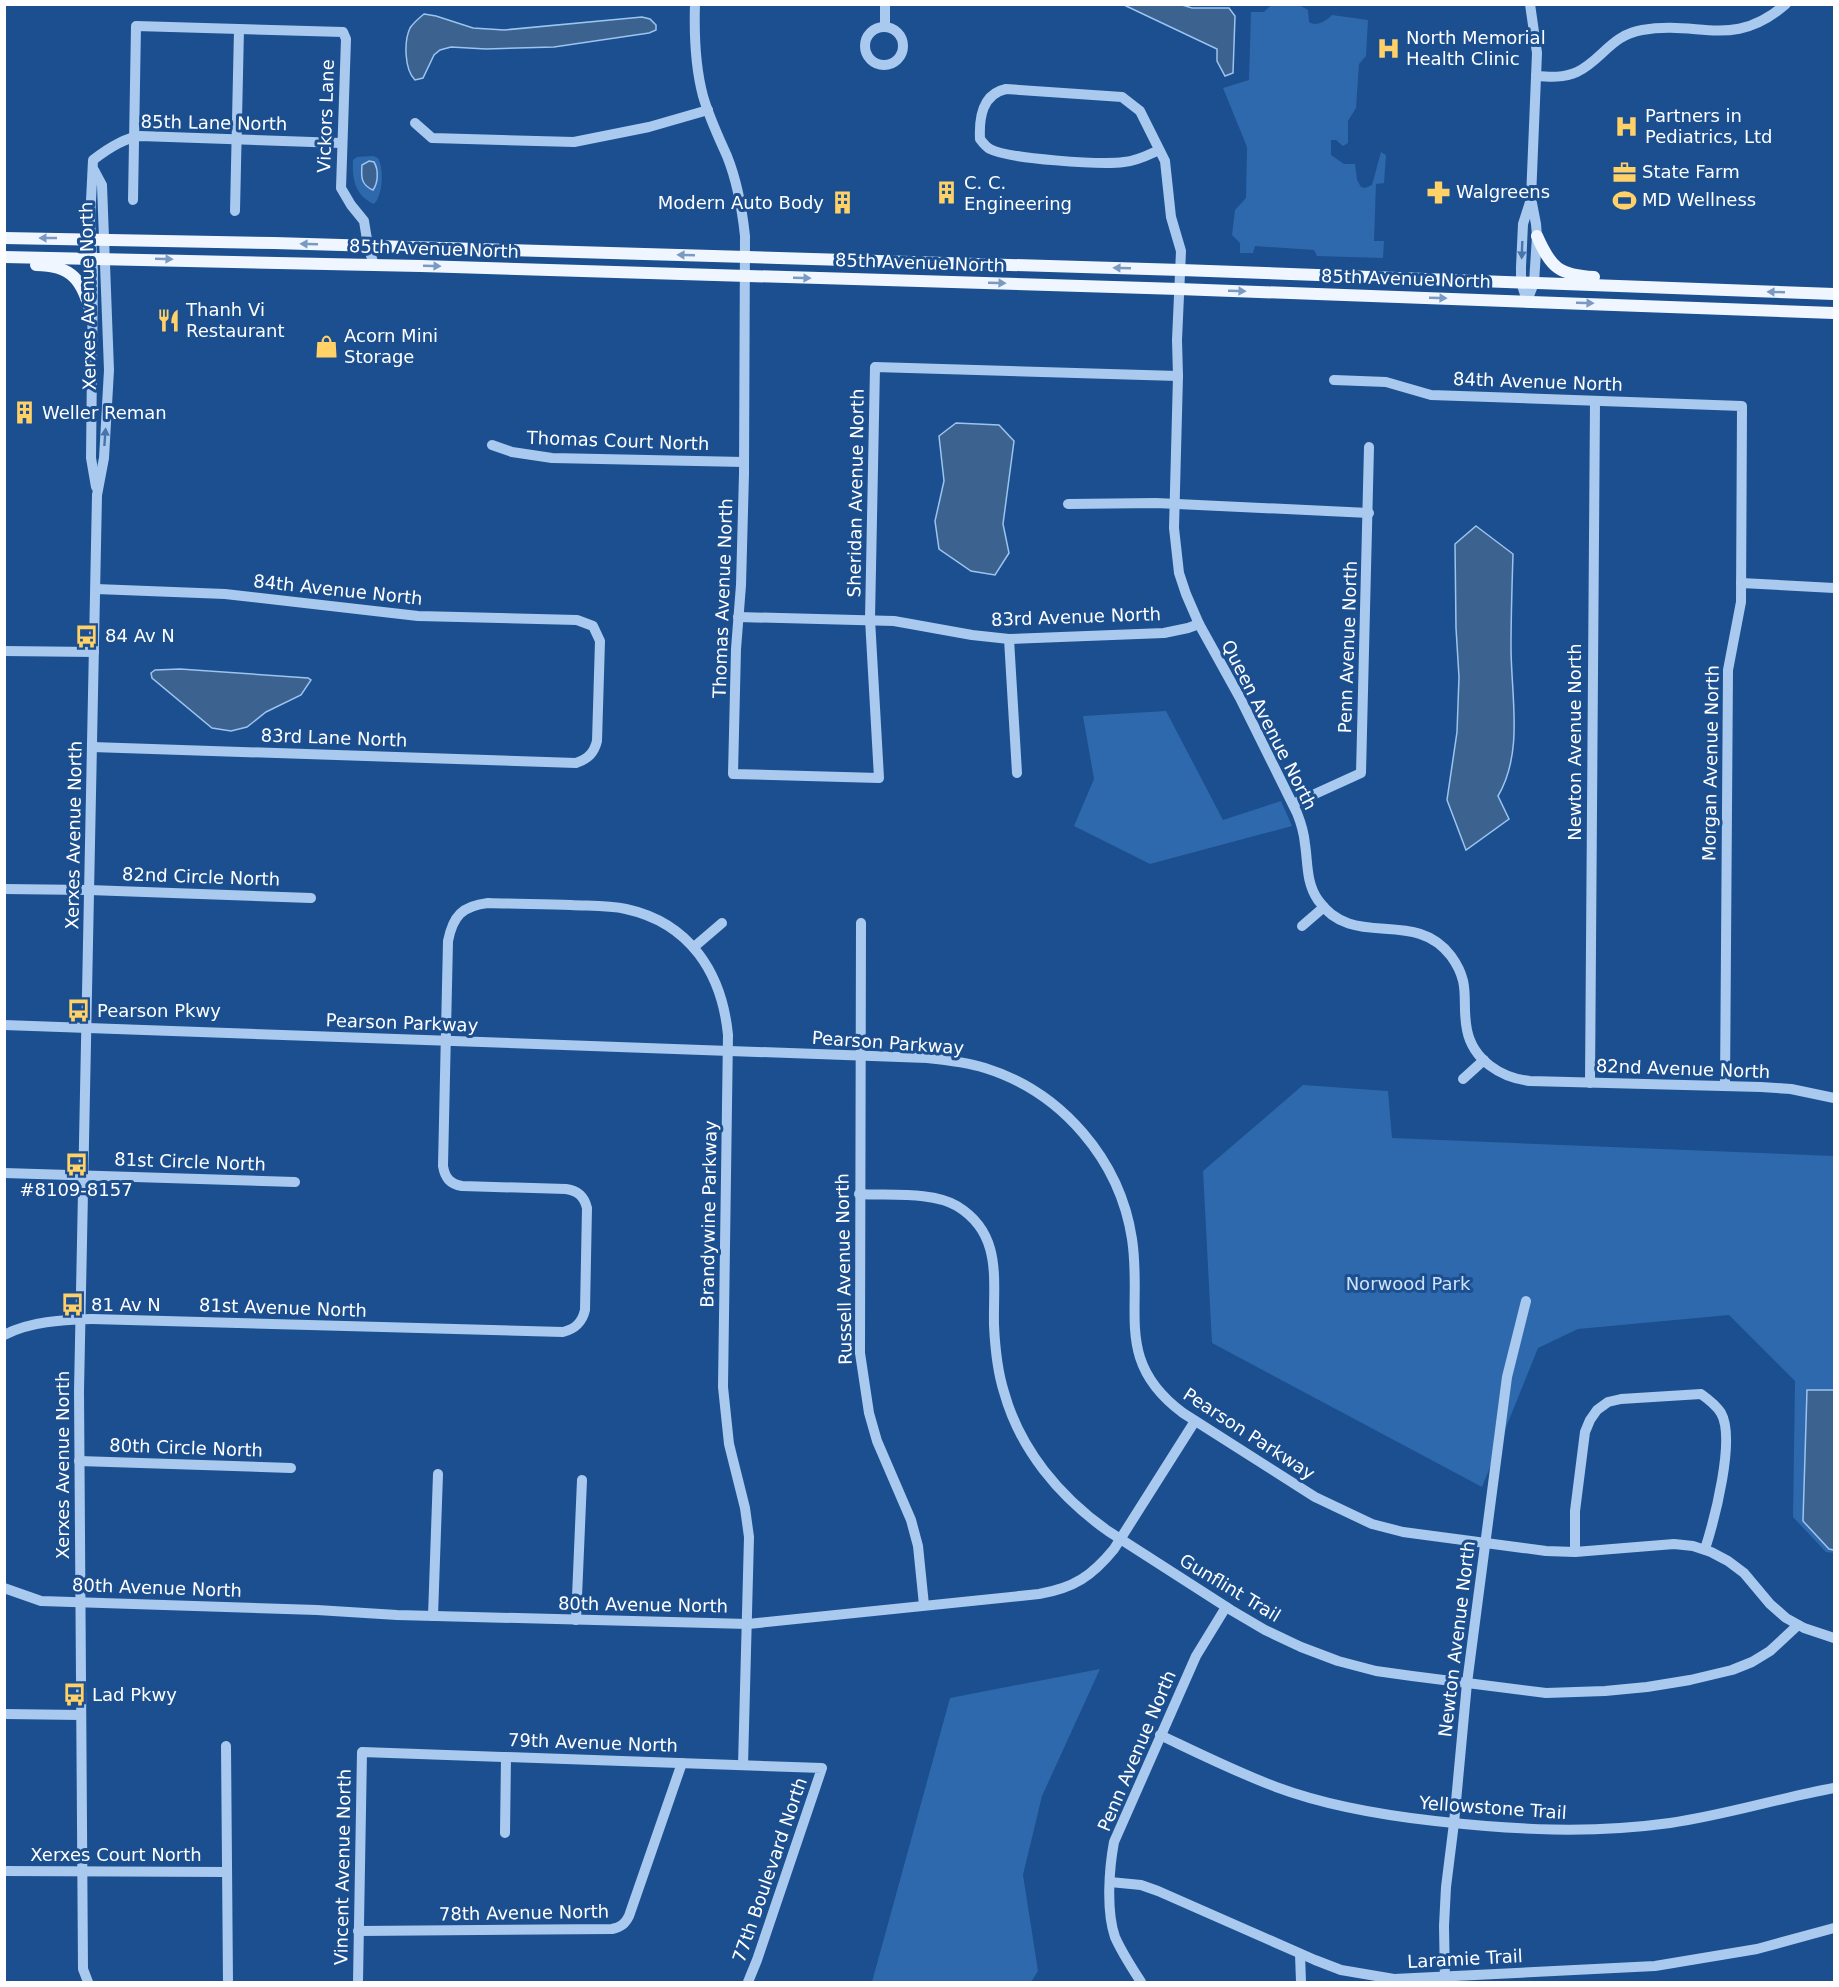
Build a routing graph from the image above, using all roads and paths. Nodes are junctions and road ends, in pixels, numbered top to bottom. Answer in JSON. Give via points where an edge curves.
{"nodes":[{"id":1,"x":695,"y":4,"type":"edge"},
{"id":2,"x":885,"y":4,"type":"edge"},
{"id":3,"x":1786,"y":4,"type":"edge"},
{"id":4,"x":1531,"y":9,"type":"edge"},
{"id":5,"x":885,"y":26,"type":"dead end"},
{"id":6,"x":239,"y":29,"type":"junction"},
{"id":7,"x":1536,"y":76,"type":"junction"},
{"id":8,"x":708,"y":110,"type":"junction"},
{"id":9,"x":415,"y":123,"type":"dead end"},
{"id":10,"x":135,"y":137,"type":"junction"},
{"id":11,"x":237,"y":140,"type":"junction"},
{"id":12,"x":341,"y":143,"type":"junction"},
{"id":13,"x":1159,"y":150,"type":"junction"},
{"id":14,"x":94,"y":165,"type":"junction"},
{"id":15,"x":1531,"y":198,"type":"junction"},
{"id":16,"x":133,"y":200,"type":"dead end"},
{"id":17,"x":235,"y":211,"type":"dead end"},
{"id":18,"x":1537,"y":236,"type":"junction"},
{"id":19,"x":4,"y":238,"type":"edge"},
{"id":20,"x":91,"y":239,"type":"junction"},
{"id":21,"x":104,"y":239,"type":"junction"},
{"id":22,"x":368,"y":246,"type":"junction"},
{"id":23,"x":4,"y":257,"type":"edge"},
{"id":24,"x":745,"y":257,"type":"junction"},
{"id":25,"x":99,"y":258,"type":"junction"},
{"id":26,"x":4,"y":265,"type":"edge"},
{"id":27,"x":374,"y":265,"type":"junction"},
{"id":28,"x":1181,"y":270,"type":"junction"},
{"id":29,"x":744,"y":276,"type":"junction"},
{"id":30,"x":1521,"y":282,"type":"junction"},
{"id":31,"x":1534,"y":283,"type":"junction"},
{"id":32,"x":1179,"y":288,"type":"junction"},
{"id":33,"x":1726,"y":290,"type":"junction"},
{"id":34,"x":1834,"y":294,"type":"edge"},
{"id":35,"x":1527,"y":301,"type":"junction"},
{"id":36,"x":1834,"y":313,"type":"edge"},
{"id":37,"x":92,"y":314,"type":"junction"},
{"id":38,"x":1179,"y":376,"type":"junction"},
{"id":39,"x":1334,"y":380,"type":"dead end"},
{"id":40,"x":1595,"y":401,"type":"junction"},
{"id":41,"x":1742,"y":406,"type":"joint"},
{"id":42,"x":492,"y":445,"type":"dead end"},
{"id":43,"x":1369,"y":447,"type":"dead end"},
{"id":44,"x":744,"y":462,"type":"junction"},
{"id":45,"x":97,"y":495,"type":"junction"},
{"id":46,"x":1068,"y":504,"type":"dead end"},
{"id":47,"x":1175,"y":505,"type":"junction"},
{"id":48,"x":1369,"y":513,"type":"junction"},
{"id":49,"x":1741,"y":584,"type":"junction"},
{"id":50,"x":1834,"y":588,"type":"edge"},
{"id":51,"x":96,"y":589,"type":"junction"},
{"id":52,"x":738,"y":617,"type":"junction"},
{"id":53,"x":870,"y":619,"type":"junction"},
{"id":54,"x":1199,"y":624,"type":"junction"},
{"id":55,"x":1009,"y":639,"type":"junction"},
{"id":56,"x":4,"y":651,"type":"edge"},
{"id":57,"x":94,"y":652,"type":"junction"},
{"id":58,"x":92,"y":747,"type":"junction"},
{"id":59,"x":576,"y":763,"type":"joint"},
{"id":60,"x":1017,"y":773,"type":"dead end"},
{"id":61,"x":879,"y":778,"type":"joint"},
{"id":62,"x":1293,"y":804,"type":"junction"},
{"id":63,"x":4,"y":889,"type":"edge"},
{"id":64,"x":89,"y":890,"type":"junction"},
{"id":65,"x":311,"y":898,"type":"dead end"},
{"id":66,"x":1324,"y":907,"type":"junction"},
{"id":67,"x":722,"y":923,"type":"dead end"},
{"id":68,"x":861,"y":923,"type":"dead end"},
{"id":69,"x":1302,"y":926,"type":"dead end"},
{"id":70,"x":694,"y":947,"type":"junction"},
{"id":71,"x":4,"y":1025,"type":"edge"},
{"id":72,"x":86,"y":1027,"type":"junction"},
{"id":73,"x":446,"y":1042,"type":"junction"},
{"id":74,"x":728,"y":1051,"type":"junction"},
{"id":75,"x":860,"y":1056,"type":"junction"},
{"id":76,"x":1484,"y":1060,"type":"junction"},
{"id":77,"x":1463,"y":1079,"type":"dead end"},
{"id":78,"x":1530,"y":1081,"type":"joint"},
{"id":79,"x":1590,"y":1083,"type":"junction"},
{"id":80,"x":1725,"y":1086,"type":"junction"},
{"id":81,"x":1834,"y":1098,"type":"edge"},
{"id":82,"x":4,"y":1173,"type":"edge"},
{"id":83,"x":83,"y":1176,"type":"junction"},
{"id":84,"x":295,"y":1182,"type":"dead end"},
{"id":85,"x":859,"y":1194,"type":"junction"},
{"id":86,"x":1526,"y":1301,"type":"dead end"},
{"id":87,"x":80,"y":1319,"type":"junction"},
{"id":88,"x":4,"y":1335,"type":"edge"},
{"id":89,"x":1195,"y":1421,"type":"junction"},
{"id":90,"x":79,"y":1461,"type":"junction"},
{"id":91,"x":291,"y":1468,"type":"dead end"},
{"id":92,"x":438,"y":1474,"type":"dead end"},
{"id":93,"x":582,"y":1480,"type":"dead end"},
{"id":94,"x":1120,"y":1539,"type":"junction"},
{"id":95,"x":1486,"y":1543,"type":"junction"},
{"id":96,"x":1705,"y":1549,"type":"junction"},
{"id":97,"x":1575,"y":1552,"type":"junction"},
{"id":98,"x":4,"y":1588,"type":"edge"},
{"id":99,"x":80,"y":1602,"type":"junction"},
{"id":100,"x":924,"y":1605,"type":"junction"},
{"id":101,"x":1226,"y":1607,"type":"junction"},
{"id":102,"x":433,"y":1616,"type":"junction"},
{"id":103,"x":576,"y":1620,"type":"junction"},
{"id":104,"x":748,"y":1624,"type":"junction"},
{"id":105,"x":1798,"y":1625,"type":"junction"},
{"id":106,"x":1834,"y":1638,"type":"edge"},
{"id":107,"x":1467,"y":1683,"type":"junction"},
{"id":108,"x":4,"y":1714,"type":"edge"},
{"id":109,"x":81,"y":1715,"type":"junction"},
{"id":110,"x":1160,"y":1736,"type":"junction"},
{"id":111,"x":226,"y":1746,"type":"dead end"},
{"id":112,"x":362,"y":1752,"type":"joint"},
{"id":113,"x":506,"y":1757,"type":"junction"},
{"id":114,"x":682,"y":1763,"type":"junction"},
{"id":115,"x":743,"y":1765,"type":"junction"},
{"id":116,"x":822,"y":1768,"type":"joint"},
{"id":117,"x":1834,"y":1788,"type":"edge"},
{"id":118,"x":1454,"y":1823,"type":"junction"},
{"id":119,"x":505,"y":1833,"type":"dead end"},
{"id":120,"x":4,"y":1871,"type":"edge"},
{"id":121,"x":82,"y":1871,"type":"junction"},
{"id":122,"x":227,"y":1872,"type":"junction"},
{"id":123,"x":1110,"y":1882,"type":"junction"},
{"id":124,"x":1834,"y":1928,"type":"edge"},
{"id":125,"x":358,"y":1931,"type":"junction"},
{"id":126,"x":1300,"y":1954,"type":"junction"},
{"id":127,"x":83,"y":1970,"type":"junction"},
{"id":128,"x":1445,"y":1980,"type":"edge"},
{"id":129,"x":228,"y":1982,"type":"edge"},
{"id":130,"x":77,"y":1983,"type":"edge"},
{"id":131,"x":88,"y":1983,"type":"edge"},
{"id":132,"x":358,"y":1983,"type":"edge"},
{"id":133,"x":748,"y":1983,"type":"edge"},
{"id":134,"x":1141,"y":1983,"type":"edge"},
{"id":135,"x":1300,"y":1983,"type":"edge"}],
"edges":[{"from":1,"to":8,"type":"street","name":"Thomas Avenue North","via":[[697,63]]},
{"from":2,"to":5,"type":"street"},
{"from":3,"to":7,"type":"street","via":[[1762,22],[1743,29],[1635,32],[1612,43],[1575,72]]},
{"from":4,"to":7,"type":"street"},
{"from":6,"to":10,"type":"street","via":[[136,26]]},
{"from":6,"to":11,"type":"street"},
{"from":6,"to":12,"type":"street","name":"Vickors Lane","via":[[343,32],[346,39]]},
{"from":7,"to":15,"type":"street"},
{"from":8,"to":9,"type":"street","via":[[649,127],[569,142],[432,138]]},
{"from":8,"to":24,"type":"street","name":"Thomas Avenue North","via":[[736,184]]},
{"from":10,"to":11,"type":"street","name":"85th Lane North"},
{"from":10,"to":14,"type":"street","name":"85th Lane North","via":[[111,148]]},
{"from":10,"to":16,"type":"street"},
{"from":11,"to":12,"type":"street","name":"85th Lane North"},
{"from":11,"to":17,"type":"street"},
{"from":12,"to":22,"type":"street","name":"Vickors Lane","via":[[341,188],[364,221]]},
{"from":13,"to":13,"type":"street","name":"Queen Avenue North","via":[[1140,111],[1122,97],[1006,89],[990,97],[983,106],[981,139],[998,152],[1107,164],[1140,159]]},
{"from":13,"to":28,"type":"street","name":"Queen Avenue North","via":[[1167,171]]},
{"from":14,"to":20,"type":"street","name":"Xerxes Avenue North"},
{"from":14,"to":21,"type":"street","name":"Xerxes Avenue North","via":[[102,184]]},
{"from":15,"to":18,"type":"street"},
{"from":15,"to":30,"type":"street","one_way":true,"via":[[1523,224]]},
{"from":18,"to":31,"type":"street"},
{"from":18,"to":33,"type":"main road","via":[[1552,264],[1571,275],[1692,281]]},
{"from":20,"to":19,"type":"main road","name":"85th Avenue North","one_way":true},
{"from":20,"to":21,"type":"main road","name":"85th Avenue North"},
{"from":20,"to":25,"type":"street","name":"Xerxes Avenue North"},
{"from":22,"to":21,"type":"main road","name":"85th Avenue North","one_way":true},
{"from":21,"to":25,"type":"street","name":"Xerxes Avenue North"},
{"from":24,"to":22,"type":"main road","name":"85th Avenue North","one_way":true},
{"from":22,"to":27,"type":"street","name":"Vickors Lane"},
{"from":23,"to":25,"type":"main road","name":"85th Avenue North"},
{"from":28,"to":24,"type":"main road","name":"85th Avenue North","one_way":true},
{"from":24,"to":29,"type":"street","name":"Thomas Avenue North"},
{"from":25,"to":27,"type":"main road","name":"85th Avenue North","one_way":true},
{"from":25,"to":37,"type":"street","name":"Xerxes Avenue North"},
{"from":45,"to":25,"type":"street","name":"Xerxes Avenue North","one_way":true,"via":[[104,458],[109,370]]},
{"from":26,"to":37,"type":"main road","via":[[48,265],[69,272],[87,293]]},
{"from":27,"to":29,"type":"main road","name":"85th Avenue North","one_way":true},
{"from":28,"to":30,"type":"main road","name":"85th Avenue North"},
{"from":28,"to":32,"type":"street","name":"Queen Avenue North"},
{"from":29,"to":32,"type":"main road","name":"85th Avenue North","one_way":true},
{"from":29,"to":44,"type":"street","name":"Thomas Avenue North"},
{"from":30,"to":31,"type":"main road","name":"85th Avenue North"},
{"from":30,"to":35,"type":"street"},
{"from":31,"to":33,"type":"main road","name":"85th Avenue North"},
{"from":31,"to":35,"type":"street"},
{"from":32,"to":35,"type":"main road","name":"85th Avenue North","one_way":true},
{"from":32,"to":38,"type":"street","name":"Queen Avenue North"},
{"from":34,"to":33,"type":"main road","name":"85th Avenue North","one_way":true},
{"from":35,"to":36,"type":"main road","name":"85th Avenue North","one_way":true},
{"from":37,"to":45,"type":"street","name":"Xerxes Avenue North","via":[[91,458]]},
{"from":38,"to":47,"type":"street","name":"Queen Avenue North"},
{"from":38,"to":53,"type":"street","name":"Sheridan Avenue North","via":[[875,368]]},
{"from":39,"to":40,"type":"street","name":"84th Avenue North","via":[[1386,382],[1431,395]]},
{"from":40,"to":41,"type":"street","name":"84th Avenue North"},
{"from":40,"to":79,"type":"street","name":"Newton Avenue North"},
{"from":41,"to":49,"type":"street","name":"Morgan Avenue North"},
{"from":42,"to":44,"type":"street","name":"Thomas Court North","via":[[552,458]]},
{"from":43,"to":48,"type":"street","name":"Penn Avenue North"},
{"from":44,"to":52,"type":"street","name":"Thomas Avenue North"},
{"from":45,"to":51,"type":"street","name":"Xerxes Avenue North"},
{"from":46,"to":47,"type":"street"},
{"from":47,"to":48,"type":"street"},
{"from":47,"to":54,"type":"street","name":"Queen Avenue North","via":[[1179,573]]},
{"from":48,"to":62,"type":"street","name":"Penn Avenue North","via":[[1361,773]]},
{"from":49,"to":50,"type":"street"},
{"from":49,"to":80,"type":"street","name":"Morgan Avenue North","via":[[1739,620],[1728,670]]},
{"from":51,"to":57,"type":"street","name":"Xerxes Avenue North"},
{"from":51,"to":59,"type":"street","name":"84th Avenue North","via":[[225,594],[418,616],[577,620],[593,626],[600,641],[597,741],[591,755]]},
{"from":52,"to":53,"type":"street","name":"83rd Avenue North"},
{"from":52,"to":61,"type":"street","name":"Thomas Avenue North","via":[[733,774]]},
{"from":53,"to":55,"type":"street","name":"83rd Avenue North"},
{"from":53,"to":61,"type":"street","name":"Sheridan Avenue North"},
{"from":54,"to":55,"type":"street","name":"83rd Avenue North","via":[[1164,633]]},
{"from":54,"to":62,"type":"street","name":"Queen Avenue North"},
{"from":55,"to":60,"type":"street"},
{"from":56,"to":57,"type":"street"},
{"from":57,"to":58,"type":"street","name":"Xerxes Avenue North"},
{"from":58,"to":59,"type":"street","name":"83rd Lane North"},
{"from":58,"to":64,"type":"street","name":"Xerxes Avenue North"},
{"from":62,"to":66,"type":"street","name":"Queen Avenue North","via":[[1302,827],[1311,887]]},
{"from":63,"to":64,"type":"street"},
{"from":64,"to":65,"type":"street","name":"82nd Circle North"},
{"from":64,"to":72,"type":"street","name":"Xerxes Avenue North"},
{"from":66,"to":69,"type":"street"},
{"from":66,"to":76,"type":"street","name":"Queen Avenue North","via":[[1354,927],[1418,932],[1446,951],[1464,980],[1467,1031]]},
{"from":67,"to":70,"type":"street"},
{"from":68,"to":75,"type":"street","name":"Russell Avenue North"},
{"from":70,"to":73,"type":"street","name":"Brandywine Parkway","via":[[666,925],[625,909],[478,904],[460,913],[448,941]]},
{"from":70,"to":74,"type":"street","name":"Brandywine Parkway","via":[[720,992],[726,1013]]},
{"from":71,"to":72,"type":"street","name":"Pearson Parkway"},
{"from":72,"to":73,"type":"street","name":"Pearson Parkway"},
{"from":72,"to":83,"type":"street","name":"Xerxes Avenue North"},
{"from":73,"to":74,"type":"street","name":"Pearson Parkway"},
{"from":73,"to":87,"type":"street","name":"81st Avenue North","via":[[443,1166],[448,1180],[462,1186],[566,1189],[580,1194],[585,1201],[585,1311],[572,1330]]},
{"from":74,"to":75,"type":"street","name":"Pearson Parkway"},
{"from":74,"to":104,"type":"street","name":"Brandywine Parkway","via":[[723,1387],[729,1444],[749,1537]]},
{"from":75,"to":85,"type":"street","name":"Russell Avenue North"},
{"from":75,"to":89,"type":"street","name":"Pearson Parkway","via":[[957,1061],[986,1068],[1038,1093],[1083,1132],[1101,1156],[1125,1209],[1132,1239],[1136,1336],[1142,1366],[1167,1400]]},
{"from":76,"to":77,"type":"street"},
{"from":76,"to":78,"type":"street","name":"Queen Avenue North","via":[[1505,1075]]},
{"from":78,"to":79,"type":"street","name":"82nd Avenue North"},
{"from":79,"to":80,"type":"street","name":"82nd Avenue North"},
{"from":80,"to":81,"type":"street","name":"82nd Avenue North","via":[[1791,1089]]},
{"from":82,"to":83,"type":"street"},
{"from":83,"to":84,"type":"street","name":"81st Circle North"},
{"from":83,"to":87,"type":"street","name":"Xerxes Avenue North"},
{"from":85,"to":94,"type":"street","name":"Gunflint Trail","via":[[940,1200],[955,1205],[979,1225],[987,1238],[994,1268],[999,1371],[1021,1434],[1064,1495]]},
{"from":85,"to":100,"type":"street","name":"Russell Avenue North","via":[[858,1324],[863,1383],[877,1441],[918,1546]]},
{"from":86,"to":95,"type":"street","name":"Newton Avenue North","via":[[1507,1377]]},
{"from":87,"to":88,"type":"street","name":"81st Avenue North","via":[[34,1324]]},
{"from":87,"to":90,"type":"street","name":"Xerxes Avenue North"},
{"from":89,"to":94,"type":"street","name":"80th Avenue North"},
{"from":89,"to":95,"type":"street","name":"Pearson Parkway","via":[[1343,1512],[1403,1533]]},
{"from":90,"to":91,"type":"street","name":"80th Circle North"},
{"from":90,"to":99,"type":"street","name":"Xerxes Avenue North"},
{"from":92,"to":102,"type":"street"},
{"from":93,"to":103,"type":"street"},
{"from":94,"to":100,"type":"street","name":"80th Avenue North","via":[[1089,1575],[1057,1591]]},
{"from":94,"to":101,"type":"street","name":"Gunflint Trail"},
{"from":95,"to":97,"type":"street","name":"Pearson Parkway"},
{"from":95,"to":107,"type":"street","name":"Newton Avenue North"},
{"from":96,"to":97,"type":"street","name":"Pearson Parkway","via":[[1674,1544]]},
{"from":96,"to":97,"type":"street","via":[[1716,1509],[1727,1437],[1721,1412],[1701,1394],[1621,1399],[1597,1410],[1585,1432],[1575,1511]]},
{"from":96,"to":105,"type":"street","name":"Pearson Parkway","via":[[1736,1567],[1770,1604]]},
{"from":98,"to":99,"type":"street","name":"80th Avenue North","via":[[41,1601]]},
{"from":99,"to":102,"type":"street","name":"80th Avenue North"},
{"from":99,"to":109,"type":"street","name":"Xerxes Avenue North"},
{"from":100,"to":104,"type":"street","name":"80th Avenue North"},
{"from":101,"to":107,"type":"street","name":"Gunflint Trail","via":[[1301,1647],[1338,1660],[1376,1671]]},
{"from":101,"to":110,"type":"street","name":"Penn Avenue North","via":[[1196,1656]]},
{"from":102,"to":103,"type":"street","name":"80th Avenue North"},
{"from":103,"to":104,"type":"street","name":"80th Avenue North"},
{"from":104,"to":115,"type":"street","name":"Brandywine Parkway"},
{"from":105,"to":106,"type":"street","name":"Pearson Parkway"},
{"from":105,"to":107,"type":"street","name":"Gunflint Trail","via":[[1752,1662],[1690,1680],[1605,1691],[1546,1693]]},
{"from":107,"to":118,"type":"street","name":"Newton Avenue North"},
{"from":108,"to":109,"type":"street"},
{"from":109,"to":121,"type":"street","name":"Xerxes Avenue North"},
{"from":110,"to":118,"type":"street","name":"Yellowstone Trail","via":[[1240,1773],[1315,1800],[1374,1813]]},
{"from":110,"to":123,"type":"street","name":"Penn Avenue North","via":[[1114,1842]]},
{"from":111,"to":122,"type":"street","name":"Xerxes Court North"},
{"from":112,"to":113,"type":"street","name":"79th Avenue North"},
{"from":112,"to":125,"type":"street","name":"Vincent Avenue North"},
{"from":113,"to":114,"type":"street","name":"79th Avenue North"},
{"from":113,"to":119,"type":"street"},
{"from":114,"to":115,"type":"street","name":"79th Avenue North"},
{"from":114,"to":125,"type":"street","name":"78th Avenue North","via":[[629,1916],[619,1928]]},
{"from":115,"to":116,"type":"street","name":"79th Avenue North"},
{"from":116,"to":133,"type":"street","name":"77th Boulevard North"},
{"from":117,"to":118,"type":"street","name":"Yellowstone Trail","via":[[1720,1815],[1618,1828],[1518,1830]]},
{"from":118,"to":128,"type":"street","name":"Newton Avenue North","via":[[1446,1887]]},
{"from":120,"to":121,"type":"street","name":"Xerxes Court North"},
{"from":121,"to":122,"type":"street","name":"Xerxes Court North"},
{"from":121,"to":127,"type":"street","name":"Xerxes Avenue North"},
{"from":122,"to":129,"type":"street","name":"Xerxes Court North"},
{"from":123,"to":126,"type":"street","name":"Laramie Trail","via":[[1158,1891]]},
{"from":123,"to":134,"type":"street","name":"Penn Avenue North","via":[[1114,1934]]},
{"from":124,"to":128,"type":"street","name":"Laramie Trail","via":[[1757,1949],[1655,1966]]},
{"from":125,"to":132,"type":"street","name":"Vincent Avenue North"},
{"from":126,"to":128,"type":"street","name":"Laramie Trail","via":[[1368,1976]]},
{"from":126,"to":135,"type":"street"},
{"from":127,"to":130,"type":"street","name":"Xerxes Avenue North"},
{"from":127,"to":131,"type":"street","name":"Xerxes Avenue North"}]}
